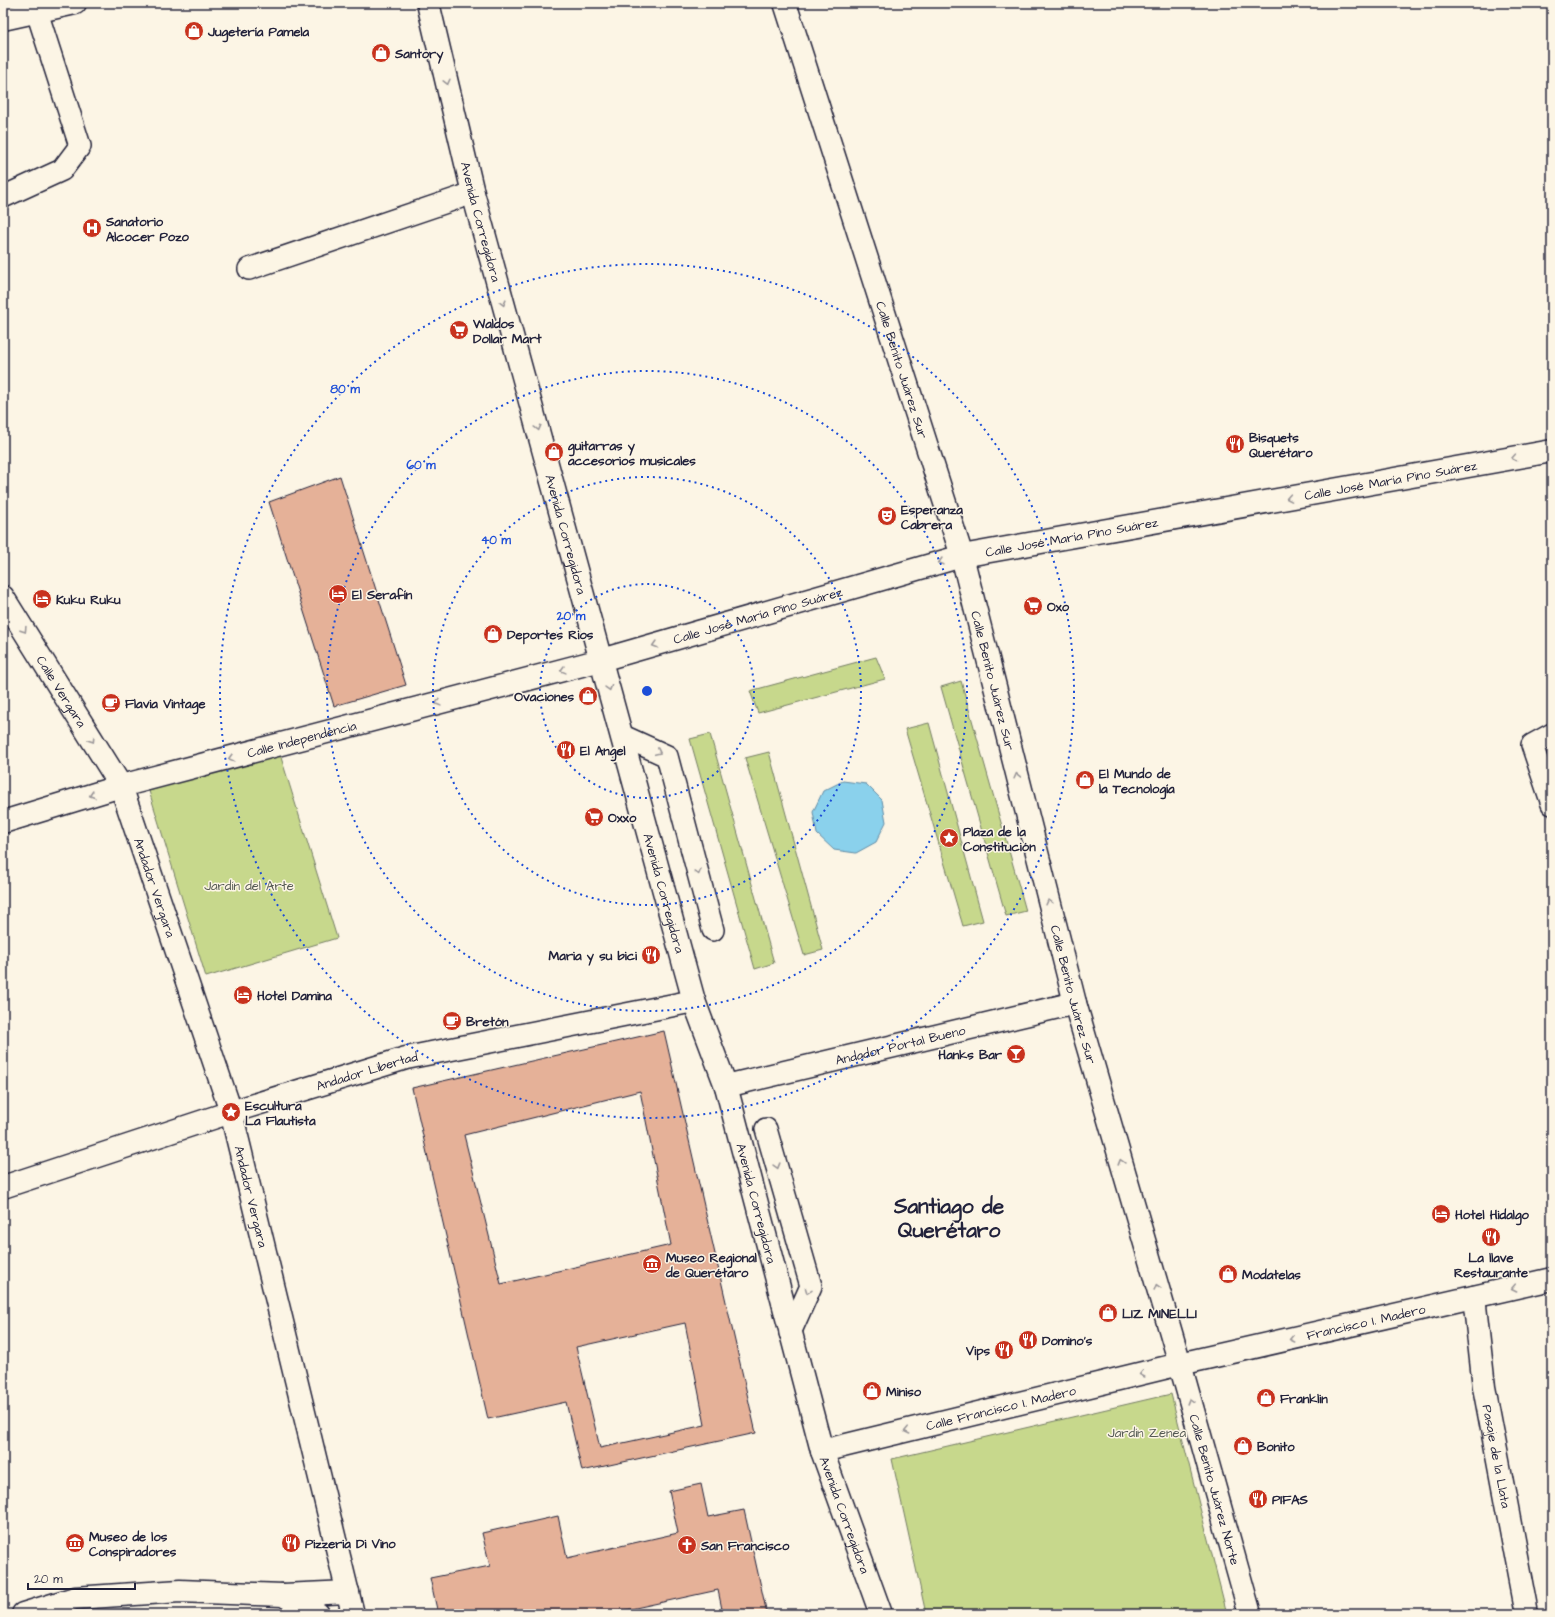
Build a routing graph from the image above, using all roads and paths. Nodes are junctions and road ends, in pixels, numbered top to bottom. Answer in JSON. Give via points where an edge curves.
{"nodes":[{"id":1,"x":75,"y":3,"type":"edge"},
{"id":2,"x":428,"y":3,"type":"edge"},
{"id":3,"x":785,"y":3,"type":"edge"},
{"id":4,"x":37,"y":12,"type":"junction"},
{"id":5,"x":3,"y":19,"type":"edge"},
{"id":6,"x":473,"y":193,"type":"junction"},
{"id":7,"x":3,"y":197,"type":"edge"},
{"id":8,"x":249,"y":269,"type":"dead end"},
{"id":9,"x":1552,"y":451,"type":"edge"},
{"id":10,"x":962,"y":556,"type":"junction"},
{"id":11,"x":3,"y":596,"type":"edge"},
{"id":12,"x":601,"y":660,"type":"junction"},
{"id":13,"x":1552,"y":734,"type":"edge"},
{"id":14,"x":623,"y":736,"type":"junction"},
{"id":15,"x":121,"y":786,"type":"junction"},
{"id":16,"x":1552,"y":804,"type":"edge"},
{"id":17,"x":3,"y":822,"type":"edge"},
{"id":18,"x":713,"y":930,"type":"dead end"},
{"id":19,"x":694,"y":1001,"type":"junction"},
{"id":20,"x":1075,"y":1003,"type":"junction"},
{"id":21,"x":726,"y":1086,"type":"junction"},
{"id":22,"x":231,"y":1112,"type":"junction"},
{"id":23,"x":766,"y":1129,"type":"dead end"},
{"id":24,"x":3,"y":1187,"type":"edge"},
{"id":25,"x":1552,"y":1279,"type":"edge"},
{"id":26,"x":1474,"y":1296,"type":"junction"},
{"id":27,"x":790,"y":1334,"type":"junction"},
{"id":28,"x":1180,"y":1364,"type":"junction"},
{"id":29,"x":822,"y":1451,"type":"junction"},
{"id":30,"x":348,"y":1592,"type":"junction"},
{"id":31,"x":283,"y":1595,"type":"junction"},
{"id":32,"x":23,"y":1614,"type":"edge"},
{"id":33,"x":318,"y":1614,"type":"edge"},
{"id":34,"x":353,"y":1614,"type":"edge"},
{"id":35,"x":881,"y":1614,"type":"edge"},
{"id":36,"x":1250,"y":1614,"type":"edge"},
{"id":37,"x":1527,"y":1614,"type":"edge"}],
"edges":[{"from":1,"to":4,"type":"street"},
{"from":2,"to":6,"type":"street","name":"Avenida Corregidora","one_way":true},
{"from":3,"to":10,"type":"street","name":"Calle Benito Juárez Sur"},
{"from":4,"to":5,"type":"street"},
{"from":4,"to":7,"type":"lane","via":[[80,146],[62,170]]},
{"from":6,"to":8,"type":"lane"},
{"from":6,"to":12,"type":"street","name":"Avenida Corregidora","one_way":true},
{"from":9,"to":10,"type":"street","name":"Calle José María Pino Suárez","one_way":true},
{"from":10,"to":12,"type":"street","name":"Calle José María Pino Suárez","one_way":true},
{"from":20,"to":10,"type":"street","name":"Calle Benito Juárez Sur","one_way":true},
{"from":11,"to":15,"type":"street","name":"Calle Vergara","one_way":true},
{"from":12,"to":14,"type":"street","name":"Avenida Corregidora","one_way":true},
{"from":12,"to":15,"type":"street","name":"Calle Independencia","one_way":true},
{"from":13,"to":16,"type":"lane","via":[[1532,745]]},
{"from":14,"to":18,"type":"lane","one_way":true,"via":[[667,756]]},
{"from":14,"to":19,"type":"street","name":"Avenida Corregidora"},
{"from":15,"to":17,"type":"street","name":"Calle Independencia","one_way":true},
{"from":15,"to":22,"type":"street","name":"Andador Vergara"},
{"from":19,"to":21,"type":"street","name":"Avenida Corregidora"},
{"from":19,"to":22,"type":"street","name":"Andador Libertad","via":[[406,1058]]},
{"from":20,"to":21,"type":"street","name":"Andador Portal Bueno"},
{"from":28,"to":20,"type":"street","name":"Calle Benito Juárez Sur","one_way":true},
{"from":21,"to":27,"type":"street","name":"Avenida Corregidora"},
{"from":22,"to":24,"type":"street","name":"Andador Libertad"},
{"from":22,"to":30,"type":"street","name":"Andador Vergara"},
{"from":23,"to":27,"type":"lane","one_way":true,"via":[[811,1286]]},
{"from":25,"to":26,"type":"street","name":"Francisco I. Madero","one_way":true},
{"from":26,"to":28,"type":"street","name":"Francisco I. Madero","one_way":true},
{"from":26,"to":37,"type":"street","name":"Pasaje de la Llata","via":[[1484,1387]]},
{"from":27,"to":29,"type":"street","name":"Avenida Corregidora"},
{"from":28,"to":29,"type":"street","name":"Calle Francisco I. Madero","one_way":true},
{"from":36,"to":28,"type":"street","name":"Calle Benito Juárez Norte","one_way":true},
{"from":29,"to":35,"type":"street","name":"Avenida Corregidora"},
{"from":30,"to":31,"type":"street"},
{"from":30,"to":34,"type":"street","name":"Andador Vergara"},
{"from":31,"to":32,"type":"street","via":[[180,1591],[75,1598]]},
{"from":31,"to":33,"type":"street"}]}
